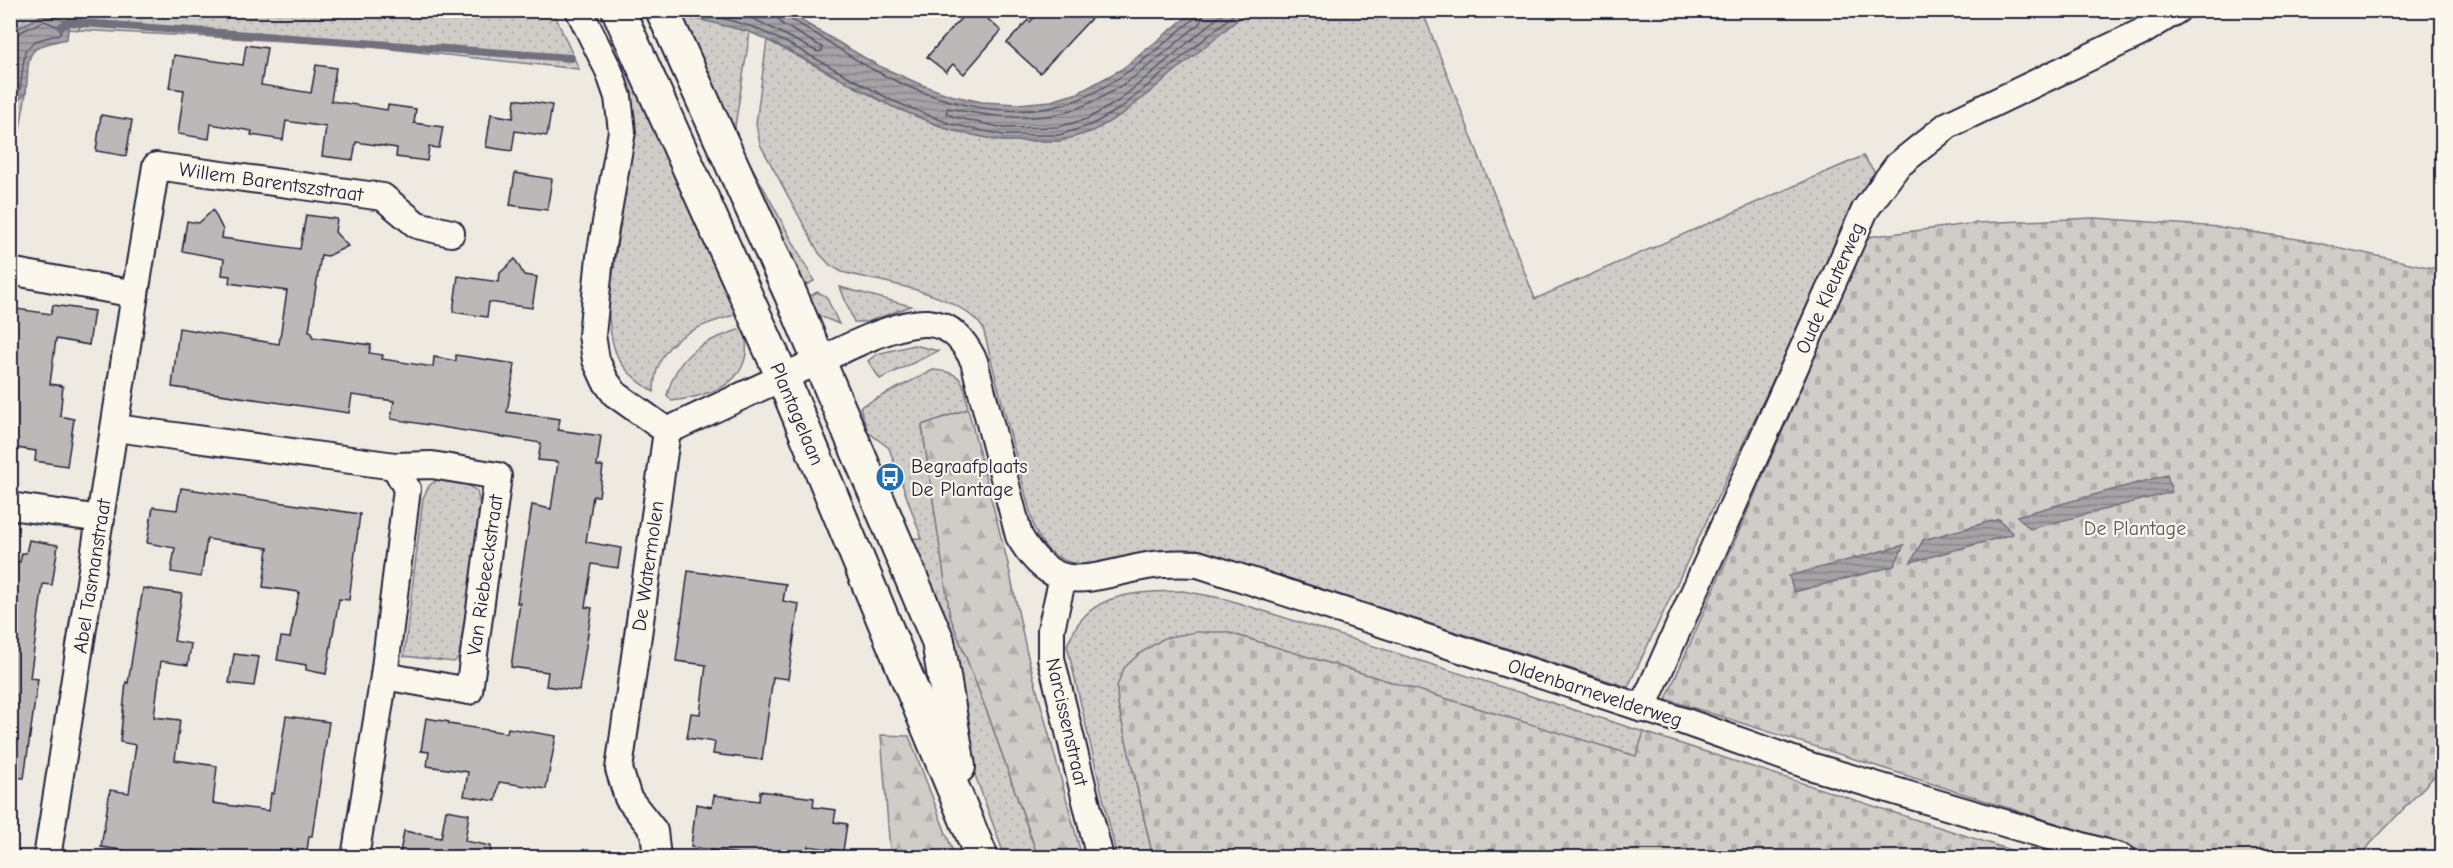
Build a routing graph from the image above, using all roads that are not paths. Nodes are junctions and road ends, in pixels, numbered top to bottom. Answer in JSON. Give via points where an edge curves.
{"nodes":[{"id":1,"x":579,"y":10,"type":"edge"},
{"id":2,"x":2176,"y":10,"type":"edge"},
{"id":3,"x":619,"y":13,"type":"edge"},
{"id":4,"x":663,"y":14,"type":"edge"},
{"id":5,"x":451,"y":233,"type":"dead end"},
{"id":6,"x":10,"y":271,"type":"edge"},
{"id":7,"x":135,"y":294,"type":"junction"},
{"id":8,"x":819,"y":360,"type":"junction"},
{"id":9,"x":782,"y":376,"type":"junction"},
{"id":10,"x":116,"y":428,"type":"junction"},
{"id":11,"x":667,"y":431,"type":"junction"},
{"id":12,"x":395,"y":466,"type":"junction"},
{"id":13,"x":10,"y":506,"type":"edge"},
{"id":14,"x":102,"y":519,"type":"junction"},
{"id":15,"x":1063,"y":577,"type":"junction"},
{"id":16,"x":384,"y":676,"type":"junction"},
{"id":17,"x":1642,"y":709,"type":"junction"},
{"id":18,"x":969,"y":821,"type":"junction"},
{"id":19,"x":47,"y":858,"type":"edge"},
{"id":20,"x":355,"y":858,"type":"edge"},
{"id":21,"x":657,"y":858,"type":"edge"},
{"id":22,"x":982,"y":858,"type":"edge"},
{"id":23,"x":1100,"y":858,"type":"edge"},
{"id":24,"x":2123,"y":858,"type":"edge"}],
"edges":[{"from":1,"to":11,"type":"street","via":[[609,71],[618,97],[622,131],[600,257],[592,335],[596,360],[615,394]]},
{"from":2,"to":17,"type":"street","name":"Oude Kleuterweg","via":[[2140,33],[1948,125],[1897,166],[1865,210]]},
{"from":3,"to":9,"type":"main road","name":"Plantagelaan"},
{"from":4,"to":8,"type":"main road","name":"Plantagelaan"},
{"from":5,"to":7,"type":"street","name":"Willem Barentszstraat","via":[[417,225],[383,197],[156,166]]},
{"from":6,"to":7,"type":"street"},
{"from":7,"to":10,"type":"street","name":"Abel Tasmanstraat"},
{"from":8,"to":9,"type":"street"},
{"from":8,"to":15,"type":"street","via":[[912,323],[946,326],[953,331],[966,344],[974,361],[1019,536],[1042,567]]},
{"from":8,"to":18,"type":"main road","name":"Plantagelaan","via":[[938,641]]},
{"from":9,"to":11,"type":"street"},
{"from":9,"to":18,"type":"main road","name":"Plantagelaan"},
{"from":10,"to":12,"type":"street","name":"Van Riebeeckstraat"},
{"from":10,"to":14,"type":"street","name":"Abel Tasmanstraat"},
{"from":11,"to":21,"type":"street","name":"De Watermolen","via":[[619,769],[628,798],[654,831]]},
{"from":12,"to":16,"type":"street","via":[[407,489]]},
{"from":12,"to":16,"type":"street","name":"Van Riebeeckstraat","via":[[432,465],[498,476],[469,691]]},
{"from":13,"to":14,"type":"street"},
{"from":14,"to":19,"type":"street","name":"Abel Tasmanstraat"},
{"from":15,"to":17,"type":"street","name":"Oldenbarnevelderweg","via":[[1087,579],[1150,565],[1198,564]]},
{"from":15,"to":23,"type":"street","name":"Narcissenstraat","via":[[1051,629],[1051,658]]},
{"from":16,"to":20,"type":"street"},
{"from":17,"to":24,"type":"street","name":"Oldenbarnevelderweg","via":[[1810,766]]},
{"from":18,"to":22,"type":"main road","name":"Plantagelaan"}]}
